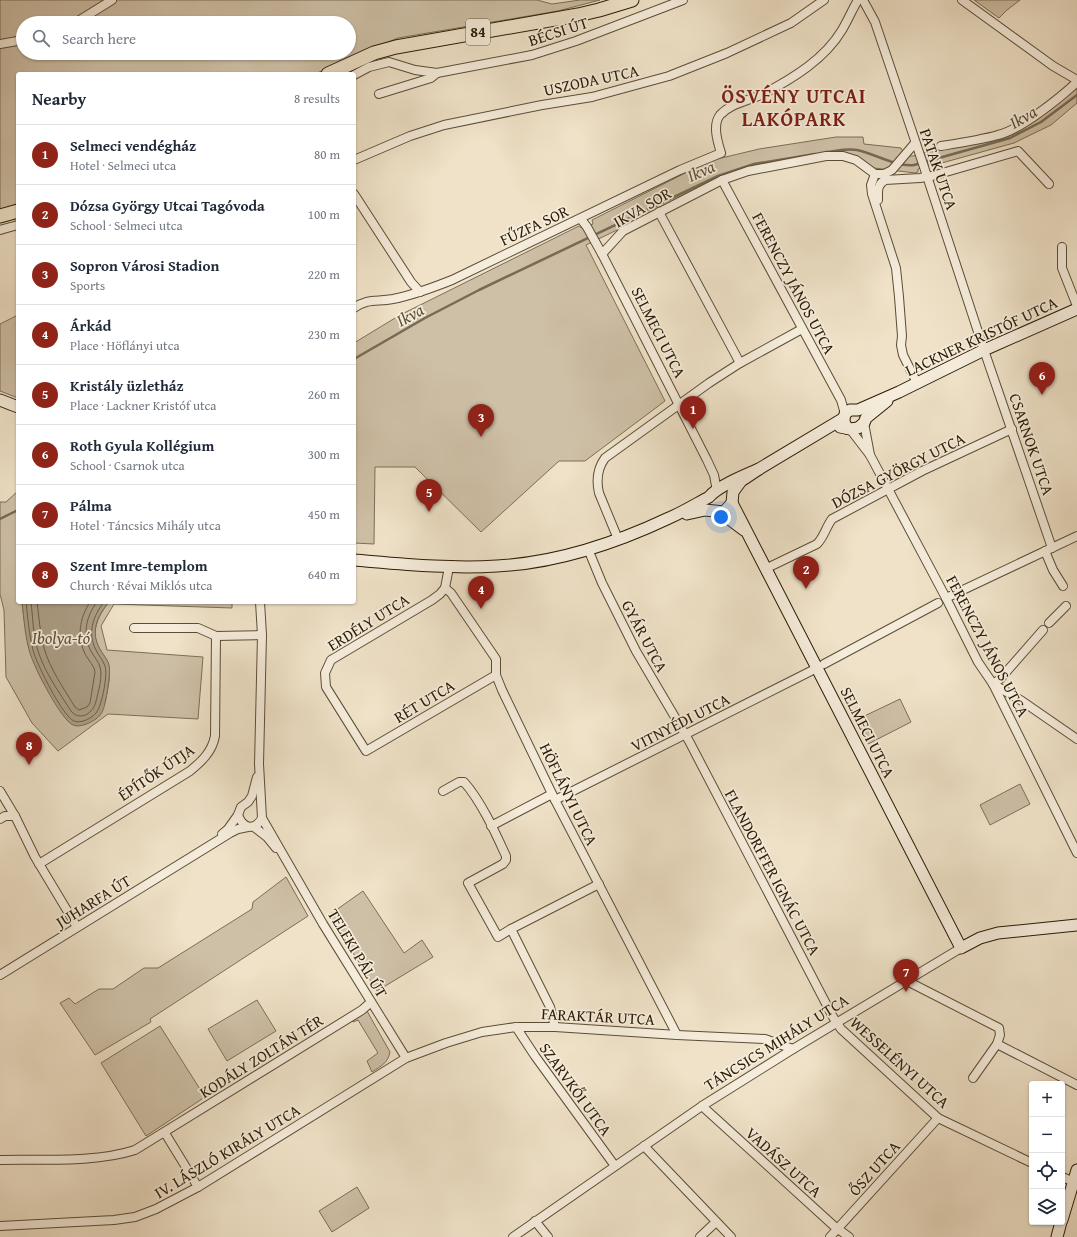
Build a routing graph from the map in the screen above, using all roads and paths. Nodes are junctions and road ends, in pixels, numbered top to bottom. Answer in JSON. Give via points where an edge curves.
{"nodes":[{"id":1,"x":112,"y":0,"type":"edge"},
{"id":2,"x":632,"y":0,"type":"edge"},
{"id":3,"x":683,"y":0,"type":"edge"},
{"id":4,"x":824,"y":0,"type":"edge"},
{"id":5,"x":858,"y":0,"type":"edge"},
{"id":6,"x":863,"y":0,"type":"edge"},
{"id":7,"x":962,"y":0,"type":"edge"},
{"id":8,"x":86,"y":16,"type":"edge"},
{"id":9,"x":16,"y":41,"type":"edge"},
{"id":10,"x":0,"y":44,"type":"edge"},
{"id":11,"x":332,"y":72,"type":"edge"},
{"id":12,"x":438,"y":73,"type":"junction"},
{"id":13,"x":356,"y":74,"type":"edge"},
{"id":14,"x":1077,"y":81,"type":"edge"},
{"id":15,"x":379,"y":94,"type":"dead end"},
{"id":16,"x":915,"y":143,"type":"junction"},
{"id":17,"x":941,"y":146,"type":"dead end"},
{"id":18,"x":356,"y":159,"type":"edge"},
{"id":19,"x":875,"y":174,"type":"junction"},
{"id":20,"x":927,"y":177,"type":"junction"},
{"id":21,"x":722,"y":180,"type":"junction"},
{"id":22,"x":1049,"y":184,"type":"dead end"},
{"id":23,"x":356,"y":197,"type":"edge"},
{"id":24,"x":878,"y":210,"type":"junction"},
{"id":25,"x":16,"y":212,"type":"edge"},
{"id":26,"x":659,"y":212,"type":"junction"},
{"id":27,"x":0,"y":216,"type":"edge"},
{"id":28,"x":581,"y":219,"type":"junction"},
{"id":29,"x":16,"y":226,"type":"edge"},
{"id":30,"x":0,"y":230,"type":"edge"},
{"id":31,"x":1062,"y":248,"type":"dead end"},
{"id":32,"x":602,"y":254,"type":"junction"},
{"id":33,"x":420,"y":292,"type":"junction"},
{"id":34,"x":356,"y":306,"type":"edge"},
{"id":35,"x":1077,"y":306,"type":"edge"},
{"id":36,"x":1077,"y":309,"type":"edge"},
{"id":37,"x":802,"y":329,"type":"junction"},
{"id":38,"x":984,"y":350,"type":"junction"},
{"id":39,"x":740,"y":363,"type":"junction"},
{"id":40,"x":917,"y":383,"type":"junction"},
{"id":41,"x":899,"y":392,"type":"junction"},
{"id":42,"x":0,"y":400,"type":"edge"},
{"id":43,"x":678,"y":404,"type":"junction"},
{"id":44,"x":16,"y":406,"type":"edge"},
{"id":45,"x":850,"y":418,"type":"junction"},
{"id":46,"x":865,"y":421,"type":"junction"},
{"id":47,"x":1012,"y":428,"type":"junction"},
{"id":48,"x":870,"y":455,"type":"junction"},
{"id":49,"x":759,"y":469,"type":"junction"},
{"id":50,"x":888,"y":489,"type":"junction"},
{"id":51,"x":724,"y":496,"type":"junction"},
{"id":52,"x":717,"y":511,"type":"junction"},
{"id":53,"x":669,"y":518,"type":"junction"},
{"id":54,"x":745,"y":531,"type":"junction"},
{"id":55,"x":1077,"y":536,"type":"edge"},
{"id":56,"x":618,"y":539,"type":"junction"},
{"id":57,"x":588,"y":549,"type":"junction"},
{"id":58,"x":1049,"y":549,"type":"junction"},
{"id":59,"x":356,"y":560,"type":"edge"},
{"id":60,"x":449,"y":567,"type":"junction"},
{"id":61,"x":765,"y":569,"type":"junction"},
{"id":62,"x":1063,"y":586,"type":"dead end"},
{"id":63,"x":445,"y":588,"type":"junction"},
{"id":64,"x":946,"y":598,"type":"junction"},
{"id":65,"x":938,"y":603,"type":"dead end"},
{"id":66,"x":261,"y":604,"type":"edge"},
{"id":67,"x":1066,"y":606,"type":"dead end"},
{"id":68,"x":1049,"y":623,"type":"dead end"},
{"id":69,"x":134,"y":628,"type":"dead end"},
{"id":70,"x":1043,"y":630,"type":"dead end"},
{"id":71,"x":216,"y":636,"type":"junction"},
{"id":72,"x":262,"y":636,"type":"junction"},
{"id":73,"x":820,"y":666,"type":"junction"},
{"id":74,"x":496,"y":675,"type":"junction"},
{"id":75,"x":993,"y":684,"type":"junction"},
{"id":76,"x":685,"y":734,"type":"junction"},
{"id":77,"x":1077,"y":738,"type":"edge"},
{"id":78,"x":366,"y":751,"type":"joint"},
{"id":79,"x":259,"y":764,"type":"junction"},
{"id":80,"x":0,"y":791,"type":"edge"},
{"id":81,"x":443,"y":791,"type":"dead end"},
{"id":82,"x":554,"y":797,"type":"junction"},
{"id":83,"x":248,"y":802,"type":"junction"},
{"id":84,"x":262,"y":814,"type":"junction"},
{"id":85,"x":238,"y":815,"type":"junction"},
{"id":86,"x":15,"y":816,"type":"junction"},
{"id":87,"x":0,"y":818,"type":"edge"},
{"id":88,"x":492,"y":826,"type":"junction"},
{"id":89,"x":251,"y":827,"type":"junction"},
{"id":90,"x":201,"y":850,"type":"junction"},
{"id":91,"x":1077,"y":853,"type":"edge"},
{"id":92,"x":288,"y":862,"type":"junction"},
{"id":93,"x":39,"y":864,"type":"junction"},
{"id":94,"x":599,"y":884,"type":"junction"},
{"id":95,"x":1077,"y":925,"type":"edge"},
{"id":96,"x":77,"y":927,"type":"junction"},
{"id":97,"x":511,"y":929,"type":"junction"},
{"id":98,"x":961,"y":948,"type":"junction"},
{"id":99,"x":0,"y":975,"type":"edge"},
{"id":100,"x":907,"y":981,"type":"junction"},
{"id":101,"x":371,"y":1002,"type":"junction"},
{"id":102,"x":837,"y":1023,"type":"junction"},
{"id":103,"x":516,"y":1027,"type":"junction"},
{"id":104,"x":555,"y":1027,"type":"junction"},
{"id":105,"x":677,"y":1035,"type":"junction"},
{"id":106,"x":997,"y":1044,"type":"junction"},
{"id":107,"x":793,"y":1049,"type":"junction"},
{"id":108,"x":406,"y":1058,"type":"junction"},
{"id":109,"x":973,"y":1078,"type":"dead end"},
{"id":110,"x":1077,"y":1085,"type":"edge"},
{"id":111,"x":702,"y":1106,"type":"junction"},
{"id":112,"x":938,"y":1118,"type":"junction"},
{"id":113,"x":165,"y":1133,"type":"junction"},
{"id":114,"x":644,"y":1146,"type":"junction"},
{"id":115,"x":0,"y":1160,"type":"edge"},
{"id":116,"x":1029,"y":1161,"type":"edge"},
{"id":117,"x":615,"y":1166,"type":"junction"},
{"id":118,"x":1077,"y":1170,"type":"edge"},
{"id":119,"x":1065,"y":1178,"type":"edge"},
{"id":120,"x":1075,"y":1182,"type":"edge"},
{"id":121,"x":198,"y":1187,"type":"junction"},
{"id":122,"x":1065,"y":1212,"type":"edge"},
{"id":123,"x":535,"y":1221,"type":"junction"},
{"id":124,"x":716,"y":1222,"type":"junction"},
{"id":125,"x":1061,"y":1225,"type":"edge"},
{"id":126,"x":0,"y":1226,"type":"edge"},
{"id":127,"x":837,"y":1229,"type":"junction"},
{"id":128,"x":513,"y":1237,"type":"edge"},
{"id":129,"x":548,"y":1237,"type":"edge"},
{"id":130,"x":700,"y":1237,"type":"edge"},
{"id":131,"x":731,"y":1237,"type":"edge"},
{"id":132,"x":830,"y":1237,"type":"edge"},
{"id":133,"x":848,"y":1237,"type":"edge"},
{"id":134,"x":1057,"y":1237,"type":"edge"}],
"edges":[{"from":1,"to":8,"type":"street"},
{"from":2,"to":11,"type":"main road","number":"84","via":[[578,15],[396,47],[374,53]]},
{"from":3,"to":12,"type":"street","name":"BÉCSI ÚT","via":[[532,55]]},
{"from":4,"to":18,"type":"street","name":"USZODA UTCA","via":[[791,23],[727,53],[669,76],[592,97],[444,125],[410,136]]},
{"from":5,"to":28,"type":"street","name":"FŰZFA SOR","via":[[842,30],[823,54],[784,83],[727,108],[716,120],[721,153],[680,170]]},
{"from":6,"to":16,"type":"street","name":"PATAK UTCA","via":[[875,22]]},
{"from":7,"to":14,"type":"street"},
{"from":9,"to":10,"type":"street"},
{"from":12,"to":13,"type":"street","name":"BÉCSI ÚT","via":[[415,70],[389,62],[369,67]]},
{"from":12,"to":15,"type":"street","name":"BÉCSI ÚT","via":[[430,78]]},
{"from":14,"to":17,"type":"street","via":[[1065,93],[1015,128],[1000,135]]},
{"from":16,"to":19,"type":"street","via":[[892,170],[884,174]]},
{"from":16,"to":20,"type":"street","name":"PATAK UTCA"},
{"from":19,"to":21,"type":"street","via":[[856,160],[843,156],[826,156],[748,171]]},
{"from":19,"to":24,"type":"street","via":[[871,185]]},
{"from":20,"to":22,"type":"street","via":[[1018,151]]},
{"from":20,"to":24,"type":"street","via":[[881,182],[878,188]]},
{"from":20,"to":38,"type":"street","name":"PATAK UTCA"},
{"from":21,"to":26,"type":"street","name":"IKVA SOR"},
{"from":21,"to":37,"type":"street","name":"FERENCZY JÁNOS UTCA"},
{"from":23,"to":33,"type":"street"},
{"from":24,"to":40,"type":"street","via":[[896,268],[903,355]]},
{"from":25,"to":27,"type":"main road"},
{"from":26,"to":32,"type":"street","name":"IKVA SOR","via":[[623,231]]},
{"from":26,"to":39,"type":"street"},
{"from":28,"to":32,"type":"street","name":"SELMECI UTCA"},
{"from":28,"to":33,"type":"street","name":"FŰZFA SOR","via":[[452,280]]},
{"from":29,"to":30,"type":"street"},
{"from":31,"to":35,"type":"street","via":[[1062,268]]},
{"from":32,"to":43,"type":"street","name":"SELMECI UTCA"},
{"from":33,"to":34,"type":"street","name":"FŰZFA SOR","via":[[391,299],[363,301]]},
{"from":36,"to":38,"type":"street","name":"LACKNER KRISTÓF UTCA"},
{"from":37,"to":39,"type":"street"},
{"from":37,"to":45,"type":"street","name":"FERENCZY JÁNOS UTCA"},
{"from":38,"to":40,"type":"street","name":"LACKNER KRISTÓF UTCA"},
{"from":38,"to":47,"type":"street","name":"CSARNOK UTCA"},
{"from":39,"to":43,"type":"street"},
{"from":40,"to":41,"type":"street","name":"LACKNER KRISTÓF UTCA"},
{"from":41,"to":45,"type":"street","name":"LACKNER KRISTÓF UTCA"},
{"from":41,"to":46,"type":"street","name":"LACKNER KRISTÓF UTCA"},
{"from":42,"to":44,"type":"street"},
{"from":43,"to":51,"type":"street","name":"SELMECI UTCA"},
{"from":43,"to":56,"type":"street","via":[[605,458],[600,466],[597,476],[598,493]]},
{"from":45,"to":46,"type":"street","name":"LACKNER KRISTÓF UTCA","via":[[858,428]]},
{"from":45,"to":46,"type":"street","via":[[862,411]]},
{"from":45,"to":48,"type":"street","name":"FERENCZY JÁNOS UTCA"},
{"from":45,"to":49,"type":"street","name":"LACKNER KRISTÓF UTCA","via":[[812,437]]},
{"from":46,"to":48,"type":"street","name":"FERENCZY JÁNOS UTCA"},
{"from":47,"to":50,"type":"street","name":"DÓZSA GYÖRGY UTCA"},
{"from":47,"to":58,"type":"street","name":"CSARNOK UTCA"},
{"from":48,"to":50,"type":"street","name":"FERENCZY JÁNOS UTCA"},
{"from":49,"to":51,"type":"street","name":"LACKNER KRISTÓF UTCA"},
{"from":49,"to":51,"type":"street","name":"LACKNER KRISTÓF UTCA"},
{"from":50,"to":61,"type":"street","name":"DÓZSA GYÖRGY UTCA","via":[[832,519],[817,544]]},
{"from":50,"to":64,"type":"street","name":"FERENCZY JÁNOS UTCA"},
{"from":51,"to":52,"type":"street","name":"LACKNER KRISTÓF UTCA","via":[[726,510]]},
{"from":51,"to":52,"type":"street","via":[[709,503]]},
{"from":51,"to":53,"type":"street","name":"LACKNER KRISTÓF UTCA"},
{"from":51,"to":54,"type":"street","name":"SELMECI UTCA"},
{"from":52,"to":53,"type":"street","name":"LACKNER KRISTÓF UTCA","via":[[697,511]]},
{"from":52,"to":54,"type":"street","name":"SELMECI UTCA"},
{"from":53,"to":56,"type":"street","name":"LACKNER KRISTÓF UTCA"},
{"from":54,"to":61,"type":"street","name":"SELMECI UTCA"},
{"from":55,"to":58,"type":"street"},
{"from":56,"to":57,"type":"street","name":"LACKNER KRISTÓF UTCA"},
{"from":57,"to":60,"type":"street","name":"LACKNER KRISTÓF UTCA","via":[[541,561],[497,566]]},
{"from":57,"to":76,"type":"street","name":"GYÁR UTCA","via":[[633,645]]},
{"from":58,"to":62,"type":"street","name":"CSARNOK UTCA","via":[[1053,570]]},
{"from":58,"to":64,"type":"street"},
{"from":59,"to":60,"type":"street","name":"LACKNER KRISTÓF UTCA"},
{"from":60,"to":63,"type":"street"},
{"from":61,"to":73,"type":"street","name":"SELMECI UTCA"},
{"from":63,"to":74,"type":"street","name":"HÖFLÁNYI UTCA","via":[[496,659]]},
{"from":63,"to":78,"type":"street","name":"ERDÉLY UTCA","via":[[432,600],[331,660],[325,673],[326,688]]},
{"from":64,"to":75,"type":"street","name":"FERENCZY JÁNOS UTCA","via":[[978,662]]},
{"from":65,"to":73,"type":"street","name":"VITNYÉDI UTCA"},
{"from":66,"to":72,"type":"street","name":"TELEKI PÁL ÚT"},
{"from":67,"to":68,"type":"street"},
{"from":69,"to":71,"type":"street","via":[[198,628]]},
{"from":70,"to":75,"type":"street"},
{"from":71,"to":72,"type":"street"},
{"from":71,"to":93,"type":"street","name":"ÉPÍTŐK ÚTJA","via":[[214,736],[205,758],[190,771]]},
{"from":72,"to":79,"type":"street","name":"TELEKI PÁL ÚT"},
{"from":73,"to":76,"type":"street","name":"VITNYÉDI UTCA"},
{"from":73,"to":98,"type":"street","name":"SELMECI UTCA"},
{"from":74,"to":78,"type":"street","name":"RÉT UTCA"},
{"from":74,"to":82,"type":"street","name":"HÖFLÁNYI UTCA"},
{"from":75,"to":77,"type":"street"},
{"from":75,"to":91,"type":"street","name":"FERENCZY JÁNOS UTCA"},
{"from":76,"to":82,"type":"street","name":"VITNYÉDI UTCA"},
{"from":76,"to":102,"type":"street","name":"FLANDORFFER IGNÁC UTCA"},
{"from":79,"to":83,"type":"street","name":"TELEKI PÁL ÚT","via":[[254,789]]},
{"from":79,"to":84,"type":"street","name":"TELEKI PÁL ÚT"},
{"from":80,"to":86,"type":"street"},
{"from":81,"to":88,"type":"street","via":[[464,782]]},
{"from":82,"to":88,"type":"street","name":"VITNYÉDI UTCA"},
{"from":82,"to":94,"type":"street","name":"HÖFLÁNYI UTCA"},
{"from":83,"to":84,"type":"street","name":"TELEKI PÁL ÚT","via":[[259,806]]},
{"from":83,"to":85,"type":"street","name":"TELEKI PÁL ÚT","via":[[241,807]]},
{"from":84,"to":89,"type":"street","via":[[259,824]]},
{"from":84,"to":92,"type":"street","name":"TELEKI PÁL ÚT"},
{"from":85,"to":89,"type":"street","name":"TELEKI PÁL ÚT","via":[[240,820]]},
{"from":85,"to":90,"type":"street","name":"JUHARFA ÚT","via":[[225,832]]},
{"from":86,"to":87,"type":"street"},
{"from":86,"to":93,"type":"street"},
{"from":88,"to":97,"type":"street","via":[[506,860],[468,883],[498,937]]},
{"from":89,"to":90,"type":"street","name":"JUHARFA ÚT","via":[[238,829]]},
{"from":89,"to":92,"type":"street","name":"TELEKI PÁL ÚT","via":[[267,837]]},
{"from":90,"to":96,"type":"street","name":"JUHARFA ÚT"},
{"from":92,"to":101,"type":"street","name":"TELEKI PÁL ÚT"},
{"from":93,"to":96,"type":"street"},
{"from":94,"to":97,"type":"street"},
{"from":94,"to":105,"type":"street","name":"HÖFLÁNYI UTCA"},
{"from":95,"to":98,"type":"street","name":"TÁNCSICS MIHÁLY UTCA","via":[[998,933],[980,938]]},
{"from":96,"to":99,"type":"street","name":"JUHARFA ÚT"},
{"from":97,"to":104,"type":"street","via":[[550,1007]]},
{"from":98,"to":100,"type":"street","name":"TÁNCSICS MIHÁLY UTCA"},
{"from":100,"to":102,"type":"street","name":"TÁNCSICS MIHÁLY UTCA"},
{"from":100,"to":106,"type":"street","via":[[999,1028]]},
{"from":101,"to":108,"type":"street","name":"TELEKI PÁL ÚT"},
{"from":101,"to":113,"type":"street","name":"KODÁLY ZOLTÁN TÉR"},
{"from":102,"to":107,"type":"street","name":"TÁNCSICS MIHÁLY UTCA"},
{"from":102,"to":112,"type":"street","name":"WESSELÉNYI UTCA"},
{"from":103,"to":104,"type":"street","name":"FARAKTÁR UTCA"},
{"from":103,"to":108,"type":"street","name":"FARAKTÁR UTCA","via":[[466,1036]]},
{"from":103,"to":117,"type":"street","name":"SZARVKŐI UTCA"},
{"from":104,"to":105,"type":"street","name":"FARAKTÁR UTCA"},
{"from":105,"to":107,"type":"street","name":"FARAKTÁR UTCA","via":[[765,1039]]},
{"from":106,"to":109,"type":"street"},
{"from":106,"to":110,"type":"street"},
{"from":107,"to":111,"type":"street","name":"TÁNCSICS MIHÁLY UTCA"},
{"from":108,"to":121,"type":"street","name":"IV. LÁSZLÓ KIRÁLY UTCA"},
{"from":111,"to":114,"type":"street","name":"TÁNCSICS MIHÁLY UTCA"},
{"from":111,"to":127,"type":"street","name":"VADÁSZ UTCA"},
{"from":112,"to":116,"type":"street","name":"WESSELÉNYI UTCA"},
{"from":112,"to":127,"type":"street","name":"ŐSZ UTCA"},
{"from":113,"to":115,"type":"street","name":"KODÁLY ZOLTÁN TÉR","via":[[121,1155]]},
{"from":113,"to":121,"type":"street"},
{"from":114,"to":117,"type":"street","name":"TÁNCSICS MIHÁLY UTCA"},
{"from":114,"to":124,"type":"street"},
{"from":117,"to":123,"type":"street","name":"TÁNCSICS MIHÁLY UTCA"},
{"from":118,"to":120,"type":"street"},
{"from":119,"to":120,"type":"street"},
{"from":120,"to":122,"type":"street"},
{"from":121,"to":126,"type":"street","name":"IV. LÁSZLÓ KIRÁLY UTCA","via":[[182,1197],[135,1217]]},
{"from":123,"to":128,"type":"street","name":"TÁNCSICS MIHÁLY UTCA"},
{"from":123,"to":129,"type":"street"},
{"from":124,"to":130,"type":"street"},
{"from":124,"to":131,"type":"street"},
{"from":125,"to":134,"type":"street"},
{"from":127,"to":132,"type":"street","name":"ŐSZ UTCA"},
{"from":127,"to":133,"type":"street","name":"VADÁSZ UTCA"}]}
